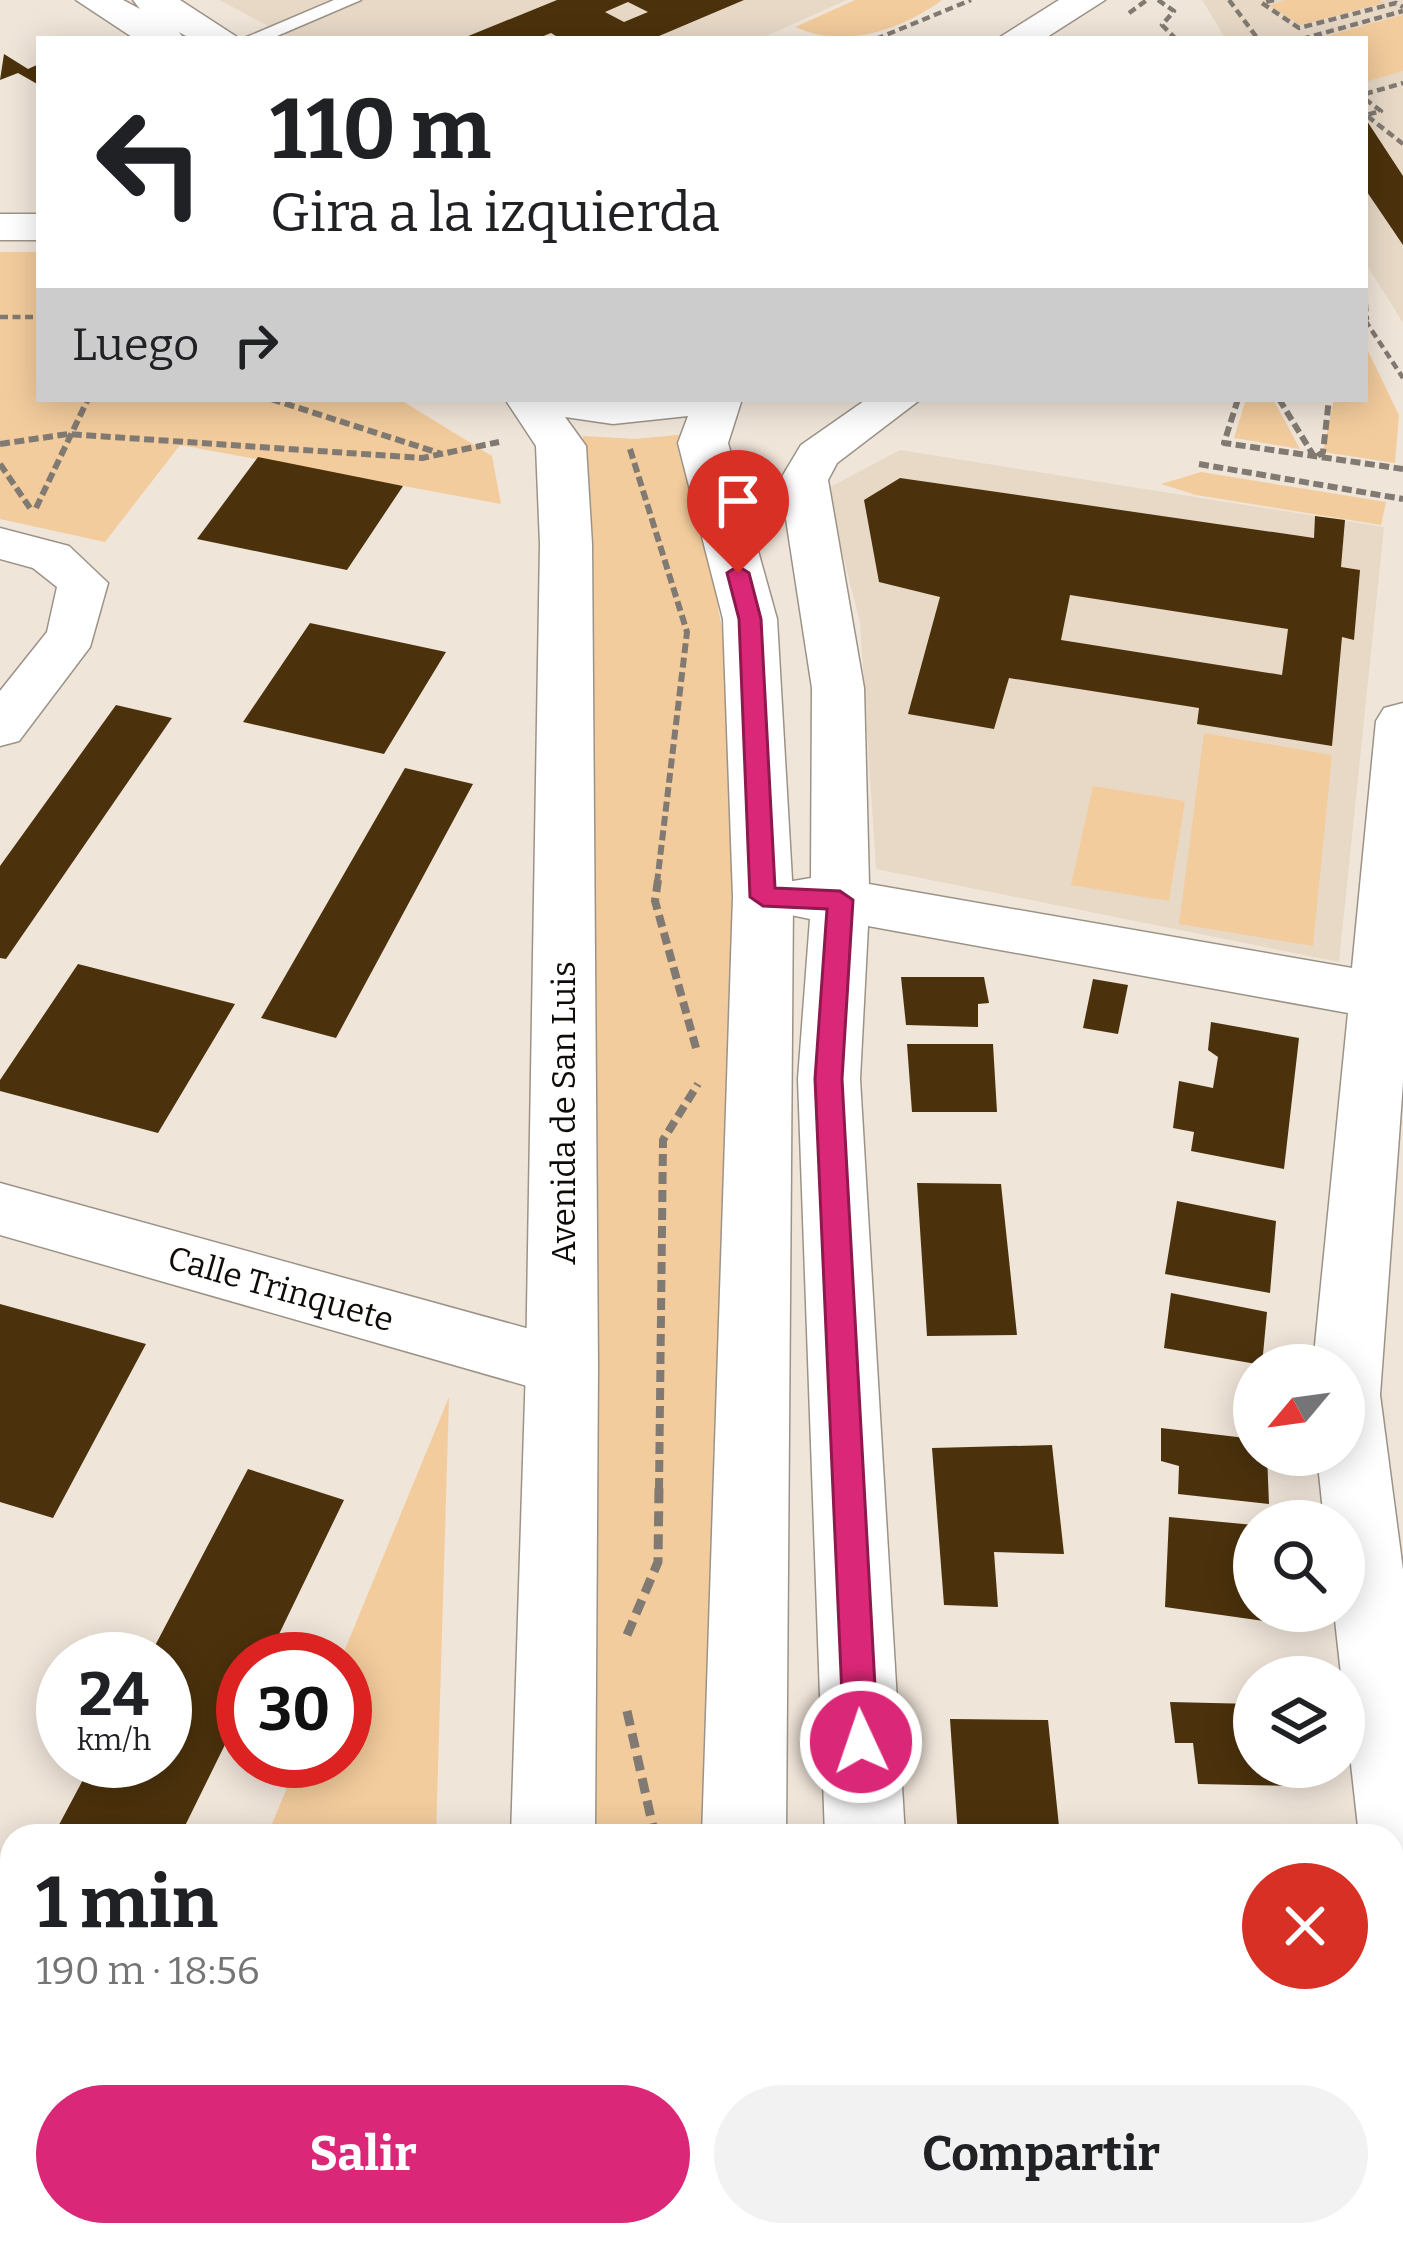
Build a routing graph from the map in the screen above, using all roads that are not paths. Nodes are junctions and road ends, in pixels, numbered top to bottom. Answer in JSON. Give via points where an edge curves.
{"nodes":[{"id":1,"x":95,"y":0,"type":"edge"},
{"id":2,"x":152,"y":0,"type":"edge"},
{"id":3,"x":351,"y":0,"type":"edge"},
{"id":4,"x":1086,"y":0,"type":"edge"},
{"id":5,"x":159,"y":36,"type":"edge"},
{"id":6,"x":215,"y":36,"type":"edge"},
{"id":7,"x":260,"y":36,"type":"edge"},
{"id":8,"x":1021,"y":36,"type":"edge"},
{"id":9,"x":0,"y":204,"type":"edge"},
{"id":10,"x":36,"y":204,"type":"edge"},
{"id":11,"x":0,"y":227,"type":"edge"},
{"id":12,"x":36,"y":227,"type":"edge"},
{"id":13,"x":678,"y":402,"type":"edge"},
{"id":14,"x":717,"y":402,"type":"edge"},
{"id":15,"x":894,"y":402,"type":"edge"},
{"id":16,"x":542,"y":410,"type":"edge"},
{"id":17,"x":0,"y":543,"type":"edge"},
{"id":18,"x":1403,"y":721,"type":"edge"},
{"id":19,"x":0,"y":728,"type":"edge"},
{"id":20,"x":763,"y":897,"type":"junction"},
{"id":21,"x":840,"y":900,"type":"junction"},
{"id":22,"x":1392,"y":997,"type":"edge"},
{"id":23,"x":0,"y":1209,"type":"edge"},
{"id":24,"x":562,"y":1366,"type":"junction"},
{"id":25,"x":553,"y":1824,"type":"edge"},
{"id":26,"x":744,"y":1824,"type":"edge"},
{"id":27,"x":865,"y":1824,"type":"edge"},
{"id":28,"x":1398,"y":1824,"type":"edge"}],
"edges":[{"from":1,"to":5,"type":"street"},
{"from":2,"to":6,"type":"street"},
{"from":3,"to":7,"type":"lane"},
{"from":4,"to":8,"type":"street"},
{"from":9,"to":10,"type":"street"},
{"from":11,"to":12,"type":"street"},
{"from":13,"to":16,"type":"street"},
{"from":14,"to":20,"type":"street","via":[[703,443],[750,619]]},
{"from":15,"to":21,"type":"street","via":[[818,455],[804,480],[838,688]]},
{"from":16,"to":24,"type":"street","name":"Avenida de San Luis","via":[[561,446],[566,544]]},
{"from":17,"to":19,"type":"street","via":[[51,557],[83,584],[72,635]]},
{"from":18,"to":22,"type":"street"},
{"from":20,"to":21,"type":"street"},
{"from":20,"to":26,"type":"street"},
{"from":21,"to":22,"type":"street"},
{"from":21,"to":27,"type":"street","via":[[829,1079]]},
{"from":22,"to":28,"type":"street","via":[[1345,1394]]},
{"from":23,"to":24,"type":"street","name":"Calle Trinquete"},
{"from":24,"to":25,"type":"street","name":"Avenida de San Luis"}]}
